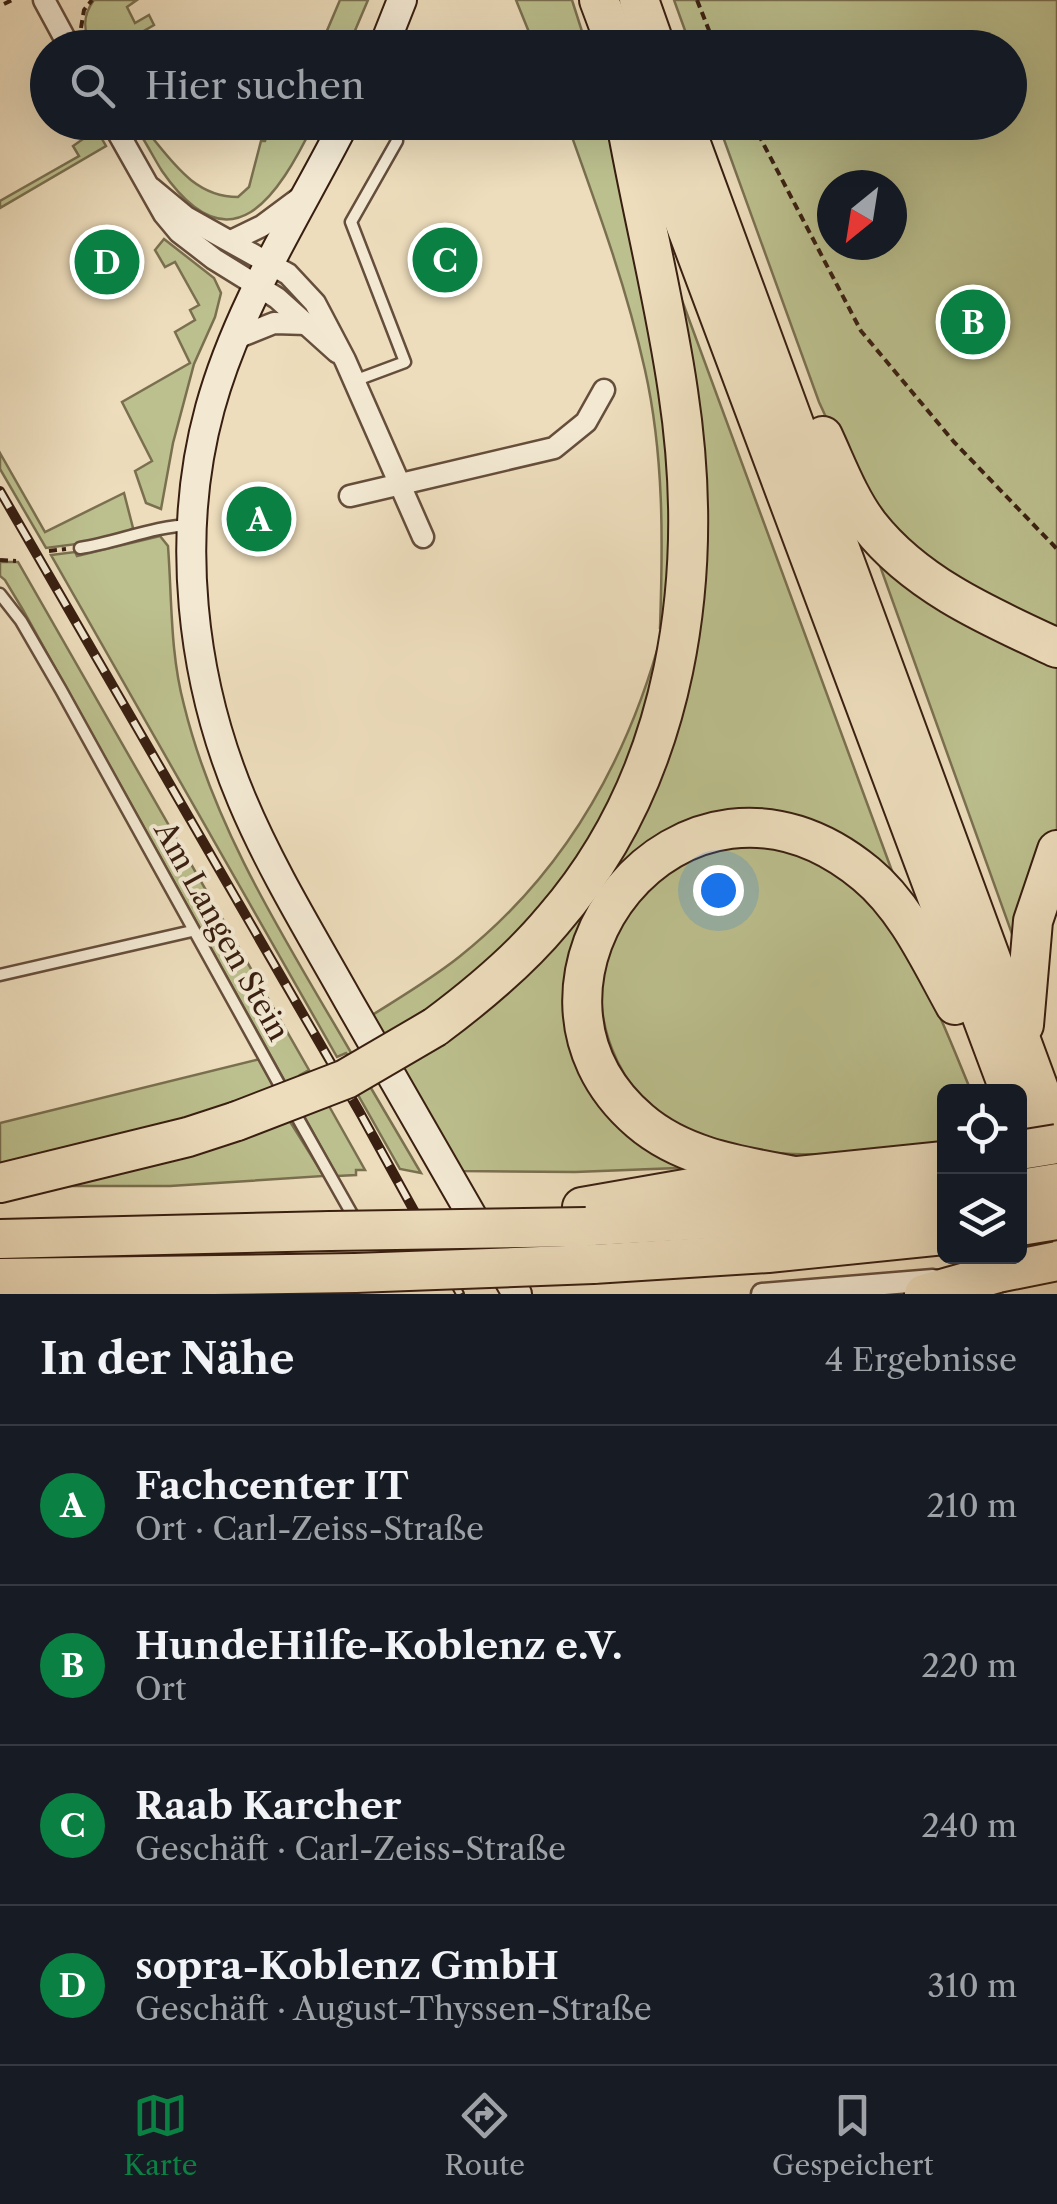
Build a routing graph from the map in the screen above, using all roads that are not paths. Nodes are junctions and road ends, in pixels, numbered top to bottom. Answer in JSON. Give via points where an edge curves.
{"nodes":[{"id":1,"x":402,"y":0,"type":"edge"},
{"id":2,"x":639,"y":0,"type":"edge"},
{"id":3,"x":51,"y":2,"type":"edge"},
{"id":4,"x":68,"y":30,"type":"edge"},
{"id":5,"x":390,"y":30,"type":"edge"},
{"id":6,"x":650,"y":30,"type":"edge"},
{"id":7,"x":123,"y":140,"type":"edge"},
{"id":8,"x":335,"y":140,"type":"edge"},
{"id":9,"x":630,"y":140,"type":"edge"},
{"id":10,"x":654,"y":140,"type":"edge"},
{"id":11,"x":690,"y":140,"type":"edge"},
{"id":12,"x":397,"y":141,"type":"dead end"},
{"id":13,"x":151,"y":188,"type":"junction"},
{"id":14,"x":308,"y":191,"type":"junction"},
{"id":15,"x":231,"y":241,"type":"junction"},
{"id":16,"x":264,"y":274,"type":"junction"},
{"id":17,"x":306,"y":324,"type":"junction"},
{"id":18,"x":759,"y":328,"type":"junction"},
{"id":19,"x":234,"y":340,"type":"junction"},
{"id":20,"x":345,"y":360,"type":"junction"},
{"id":21,"x":354,"y":381,"type":"junction"},
{"id":22,"x":604,"y":390,"type":"dead end"},
{"id":23,"x":400,"y":485,"type":"junction"},
{"id":24,"x":350,"y":496,"type":"dead end"},
{"id":25,"x":192,"y":525,"type":"junction"},
{"id":26,"x":423,"y":536,"type":"dead end"},
{"id":27,"x":80,"y":548,"type":"dead end"},
{"id":28,"x":0,"y":594,"type":"edge"},
{"id":29,"x":844,"y":644,"type":"junction"},
{"id":30,"x":1057,"y":648,"type":"edge"},
{"id":31,"x":1057,"y":850,"type":"edge"},
{"id":32,"x":192,"y":931,"type":"junction"},
{"id":33,"x":0,"y":976,"type":"edge"},
{"id":34,"x":955,"y":1005,"type":"junction"},
{"id":35,"x":1023,"y":1042,"type":"junction"},
{"id":36,"x":985,"y":1084,"type":"edge"},
{"id":37,"x":1007,"y":1084,"type":"edge"},
{"id":38,"x":1027,"y":1137,"type":"edge"},
{"id":39,"x":1057,"y":1141,"type":"edge"},
{"id":40,"x":1027,"y":1148,"type":"edge"},
{"id":41,"x":937,"y":1162,"type":"edge"},
{"id":42,"x":795,"y":1176,"type":"junction"},
{"id":43,"x":0,"y":1183,"type":"edge"},
{"id":44,"x":1057,"y":1183,"type":"edge"},
{"id":45,"x":1027,"y":1187,"type":"edge"},
{"id":46,"x":1027,"y":1197,"type":"edge"},
{"id":47,"x":937,"y":1199,"type":"edge"},
{"id":48,"x":584,"y":1217,"type":"junction"},
{"id":49,"x":1057,"y":1220,"type":"edge"},
{"id":50,"x":1027,"y":1225,"type":"edge"},
{"id":51,"x":937,"y":1236,"type":"edge"},
{"id":52,"x":0,"y":1239,"type":"edge"},
{"id":53,"x":1057,"y":1261,"type":"edge"},
{"id":54,"x":372,"y":1263,"type":"junction"},
{"id":55,"x":984,"y":1276,"type":"junction"},
{"id":56,"x":0,"y":1278,"type":"edge"},
{"id":57,"x":1057,"y":1279,"type":"edge"},
{"id":58,"x":517,"y":1294,"type":"edge"},
{"id":59,"x":762,"y":1294,"type":"edge"},
{"id":60,"x":924,"y":1294,"type":"edge"}],
"edges":[{"from":1,"to":5,"type":"main road"},
{"from":2,"to":6,"type":"highway"},
{"from":3,"to":4,"type":"street"},
{"from":7,"to":13,"type":"street"},
{"from":8,"to":14,"type":"main road"},
{"from":9,"to":43,"type":"highway","bridge":true,"via":[[682,427],[688,564],[676,664],[660,726],[594,867],[514,961],[435,1027],[346,1079],[172,1141]]},
{"from":10,"to":29,"type":"highway"},
{"from":11,"to":18,"type":"highway"},
{"from":12,"to":21,"type":"lane","via":[[351,222],[405,362]]},
{"from":13,"to":15,"type":"street","via":[[186,218]]},
{"from":13,"to":16,"type":"street","via":[[189,241]]},
{"from":14,"to":15,"type":"street"},
{"from":14,"to":16,"type":"main road"},
{"from":15,"to":16,"type":"street"},
{"from":16,"to":17,"type":"street"},
{"from":16,"to":19,"type":"main road"},
{"from":16,"to":20,"type":"street","via":[[295,280]]},
{"from":17,"to":19,"type":"street","via":[[274,323]]},
{"from":17,"to":20,"type":"street"},
{"from":18,"to":30,"type":"highway","via":[[796,377],[849,492],[879,536],[937,586]]},
{"from":18,"to":35,"type":"highway"},
{"from":19,"to":25,"type":"main road","via":[[203,436]]},
{"from":20,"to":21,"type":"street"},
{"from":21,"to":23,"type":"street"},
{"from":22,"to":23,"type":"street","via":[[586,422],[554,448]]},
{"from":23,"to":24,"type":"street"},
{"from":23,"to":26,"type":"street"},
{"from":25,"to":27,"type":"lane"},
{"from":25,"to":58,"type":"main road","via":[[202,667],[241,799],[298,912]]},
{"from":28,"to":32,"type":"lane","name":"Am Langen Stein","via":[[51,672]]},
{"from":29,"to":34,"type":"highway","via":[[846,684],[864,749]]},
{"from":29,"to":37,"type":"highway"},
{"from":31,"to":35,"type":"highway","via":[[1033,920]]},
{"from":32,"to":33,"type":"lane"},
{"from":32,"to":54,"type":"lane","name":"Am Langen Stein"},
{"from":34,"to":36,"type":"highway"},
{"from":34,"to":42,"type":"highway","via":[[894,904],[869,876],[819,844],[791,833],[730,830],[683,842],[636,875],[602,920],[586,972],[586,1024],[602,1074],[640,1122],[665,1138],[696,1154]]},
{"from":35,"to":39,"type":"highway"},
{"from":38,"to":49,"type":"highway"},
{"from":39,"to":40,"type":"highway","bridge":true},
{"from":41,"to":42,"type":"highway"},
{"from":42,"to":48,"type":"highway","via":[[708,1185]]},
{"from":44,"to":45,"type":"highway","bridge":true},
{"from":46,"to":57,"type":"highway"},
{"from":47,"to":48,"type":"highway","via":[[770,1216]]},
{"from":48,"to":52,"type":"highway","bridge":true,"via":[[464,1227]]},
{"from":49,"to":50,"type":"highway","bridge":true},
{"from":51,"to":54,"type":"highway","bridge":true,"via":[[593,1264]]},
{"from":53,"to":55,"type":"highway","bridge":true},
{"from":54,"to":56,"type":"highway"},
{"from":55,"to":59,"type":"street"},
{"from":55,"to":60,"type":"highway"}]}
